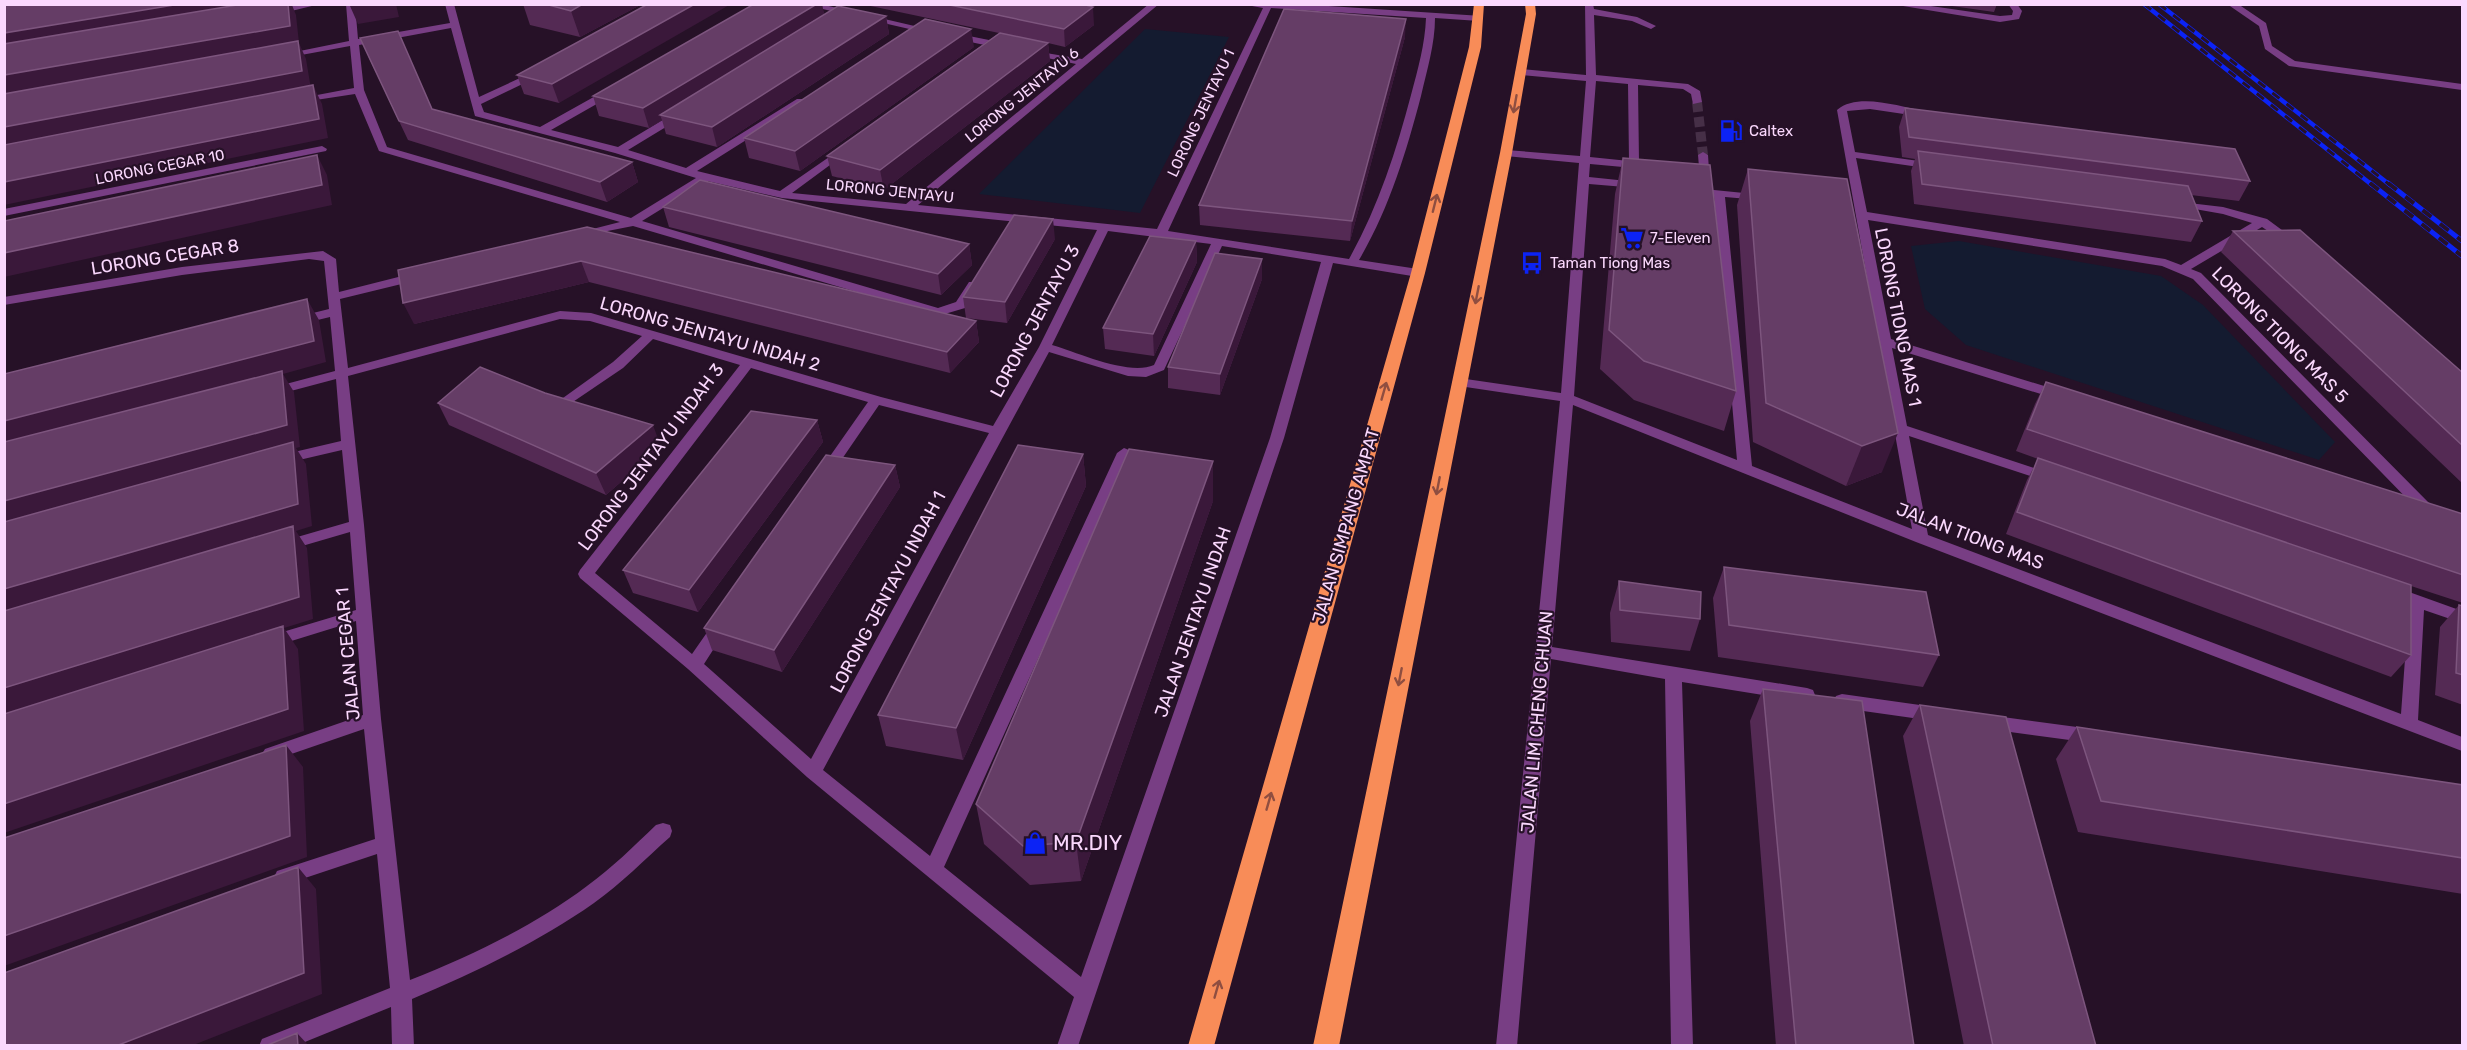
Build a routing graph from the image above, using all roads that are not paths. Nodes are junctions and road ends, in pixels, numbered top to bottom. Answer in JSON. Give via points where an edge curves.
{"nodes":[{"id":1,"x":316,"y":4,"type":"edge"},
{"id":2,"x":350,"y":4,"type":"edge"},
{"id":3,"x":449,"y":4,"type":"edge"},
{"id":4,"x":805,"y":4,"type":"edge"},
{"id":5,"x":1155,"y":4,"type":"edge"},
{"id":6,"x":1245,"y":4,"type":"edge"},
{"id":7,"x":1530,"y":4,"type":"edge"},
{"id":8,"x":1895,"y":4,"type":"edge"},
{"id":9,"x":2012,"y":4,"type":"edge"},
{"id":10,"x":2230,"y":4,"type":"edge"},
{"id":11,"x":1269,"y":5,"type":"edge"},
{"id":12,"x":1589,"y":8,"type":"edge"},
{"id":13,"x":1393,"y":9,"type":"edge"},
{"id":14,"x":1479,"y":11,"type":"edge"},
{"id":15,"x":847,"y":14,"type":"junction"},
{"id":16,"x":259,"y":15,"type":"edge"},
{"id":17,"x":1431,"y":15,"type":"junction"},
{"id":18,"x":837,"y":20,"type":"edge"},
{"id":19,"x":455,"y":25,"type":"junction"},
{"id":20,"x":1651,"y":26,"type":"dead end"},
{"id":21,"x":918,"y":28,"type":"junction"},
{"id":22,"x":908,"y":34,"type":"edge"},
{"id":23,"x":356,"y":43,"type":"junction"},
{"id":24,"x":990,"y":43,"type":"junction"},
{"id":25,"x":1011,"y":48,"type":"edge"},
{"id":26,"x":980,"y":50,"type":"edge"},
{"id":27,"x":1021,"y":50,"type":"edge"},
{"id":28,"x":274,"y":57,"type":"edge"},
{"id":29,"x":1085,"y":63,"type":"junction"},
{"id":30,"x":550,"y":66,"type":"edge"},
{"id":31,"x":1521,"y":72,"type":"junction"},
{"id":32,"x":1591,"y":78,"type":"junction"},
{"id":33,"x":1633,"y":82,"type":"junction"},
{"id":34,"x":622,"y":86,"type":"edge"},
{"id":35,"x":2463,"y":87,"type":"edge"},
{"id":36,"x":358,"y":90,"type":"junction"},
{"id":37,"x":808,"y":97,"type":"edge"},
{"id":38,"x":476,"y":102,"type":"junction"},
{"id":39,"x":1697,"y":102,"type":"tunnel mouth"},
{"id":40,"x":290,"y":103,"type":"edge"},
{"id":41,"x":689,"y":109,"type":"edge"},
{"id":42,"x":1932,"y":115,"type":"edge"},
{"id":43,"x":541,"y":131,"type":"junction"},
{"id":44,"x":857,"y":140,"type":"edge"},
{"id":45,"x":322,"y":150,"type":"dead end"},
{"id":46,"x":619,"y":151,"type":"junction"},
{"id":47,"x":1506,"y":153,"type":"junction"},
{"id":48,"x":1850,"y":154,"type":"junction"},
{"id":49,"x":1703,"y":155,"type":"dead end"},
{"id":50,"x":1583,"y":159,"type":"junction"},
{"id":51,"x":1634,"y":165,"type":"junction"},
{"id":52,"x":1656,"y":167,"type":"edge"},
{"id":53,"x":1942,"y":168,"type":"edge"},
{"id":54,"x":1677,"y":169,"type":"edge"},
{"id":55,"x":689,"y":171,"type":"junction"},
{"id":56,"x":705,"y":177,"type":"junction"},
{"id":57,"x":1583,"y":180,"type":"junction"},
{"id":58,"x":1652,"y":186,"type":"edge"},
{"id":59,"x":1685,"y":190,"type":"edge"},
{"id":60,"x":1719,"y":193,"type":"junction"},
{"id":61,"x":782,"y":195,"type":"junction"},
{"id":62,"x":1778,"y":199,"type":"edge"},
{"id":63,"x":2161,"y":201,"type":"edge"},
{"id":64,"x":908,"y":208,"type":"junction"},
{"id":65,"x":1856,"y":209,"type":"junction"},
{"id":66,"x":4,"y":213,"type":"edge"},
{"id":67,"x":2263,"y":221,"type":"junction"},
{"id":68,"x":631,"y":223,"type":"junction"},
{"id":69,"x":1104,"y":227,"type":"junction"},
{"id":70,"x":1161,"y":233,"type":"junction"},
{"id":71,"x":574,"y":237,"type":"edge"},
{"id":72,"x":1218,"y":242,"type":"junction"},
{"id":73,"x":2304,"y":253,"type":"edge"},
{"id":74,"x":1328,"y":259,"type":"junction"},
{"id":75,"x":330,"y":260,"type":"joint"},
{"id":76,"x":1352,"y":263,"type":"junction"},
{"id":77,"x":2183,"y":269,"type":"junction"},
{"id":78,"x":1418,"y":273,"type":"junction"},
{"id":79,"x":425,"y":274,"type":"edge"},
{"id":80,"x":978,"y":276,"type":"edge"},
{"id":81,"x":4,"y":301,"type":"edge"},
{"id":82,"x":334,"y":304,"type":"junction"},
{"id":83,"x":289,"y":323,"type":"edge"},
{"id":84,"x":649,"y":336,"type":"junction"},
{"id":85,"x":1884,"y":341,"type":"junction"},
{"id":86,"x":1045,"y":347,"type":"junction"},
{"id":87,"x":747,"y":364,"type":"junction"},
{"id":88,"x":343,"y":374,"type":"junction"},
{"id":89,"x":1459,"y":382,"type":"junction"},
{"id":90,"x":253,"y":397,"type":"edge"},
{"id":91,"x":1567,"y":398,"type":"junction"},
{"id":92,"x":876,"y":400,"type":"junction"},
{"id":93,"x":2076,"y":400,"type":"edge"},
{"id":94,"x":561,"y":406,"type":"edge"},
{"id":95,"x":1901,"y":429,"type":"junction"},
{"id":96,"x":997,"y":430,"type":"junction"},
{"id":97,"x":348,"y":444,"type":"junction"},
{"id":98,"x":1124,"y":453,"type":"dead end"},
{"id":99,"x":267,"y":463,"type":"edge"},
{"id":100,"x":1745,"y":467,"type":"junction"},
{"id":101,"x":2069,"y":485,"type":"edge"},
{"id":102,"x":815,"y":488,"type":"edge"},
{"id":103,"x":2392,"y":499,"type":"edge"},
{"id":104,"x":2426,"y":509,"type":"junction"},
{"id":105,"x":2444,"y":515,"type":"edge"},
{"id":106,"x":357,"y":525,"type":"junction"},
{"id":107,"x":1921,"y":538,"type":"junction"},
{"id":108,"x":266,"y":551,"type":"edge"},
{"id":109,"x":2372,"y":585,"type":"edge"},
{"id":110,"x":2417,"y":600,"type":"junction"},
{"id":111,"x":364,"y":613,"type":"junction"},
{"id":112,"x":727,"y":616,"type":"edge"},
{"id":113,"x":2463,"y":617,"type":"edge"},
{"id":114,"x":257,"y":645,"type":"edge"},
{"id":115,"x":1544,"y":652,"type":"junction"},
{"id":116,"x":694,"y":664,"type":"junction"},
{"id":117,"x":1673,"y":674,"type":"junction"},
{"id":118,"x":372,"y":719,"type":"junction"},
{"id":119,"x":2409,"y":724,"type":"junction"},
{"id":120,"x":2109,"y":739,"type":"edge"},
{"id":121,"x":2463,"y":744,"type":"edge"},
{"id":122,"x":250,"y":761,"type":"edge"},
{"id":123,"x":813,"y":772,"type":"junction"},
{"id":124,"x":663,"y":831,"type":"dead end"},
{"id":125,"x":384,"y":844,"type":"junction"},
{"id":126,"x":933,"y":872,"type":"junction"},
{"id":127,"x":263,"y":884,"type":"edge"},
{"id":128,"x":401,"y":992,"type":"junction"},
{"id":129,"x":1086,"y":994,"type":"junction"},
{"id":130,"x":269,"y":1046,"type":"edge"},
{"id":131,"x":403,"y":1046,"type":"edge"},
{"id":132,"x":1067,"y":1046,"type":"edge"},
{"id":133,"x":1201,"y":1046,"type":"edge"},
{"id":134,"x":1326,"y":1046,"type":"edge"},
{"id":135,"x":1506,"y":1046,"type":"edge"},
{"id":136,"x":1682,"y":1046,"type":"edge"}],
"edges":[{"from":1,"to":16,"type":"street"},
{"from":2,"to":23,"type":"street"},
{"from":3,"to":19,"type":"street"},
{"from":4,"to":15,"type":"street"},
{"from":5,"to":29,"type":"street","name":"LORONG JENTAYU 6"},
{"from":6,"to":11,"type":"street"},
{"from":7,"to":31,"type":"highway"},
{"from":8,"to":9,"type":"street","via":[[2000,19],[2016,17],[2018,11]]},
{"from":10,"to":35,"type":"street","via":[[2263,25],[2268,47],[2292,64]]},
{"from":11,"to":13,"type":"street"},
{"from":11,"to":70,"type":"street","name":"LORONG JENTAYU 1"},
{"from":12,"to":20,"type":"street"},
{"from":12,"to":32,"type":"street","name":"JALAN LIM CHENG CHUAN"},
{"from":13,"to":17,"type":"street"},
{"from":14,"to":17,"type":"street"},
{"from":78,"to":14,"type":"highway","name":"JALAN SIMPANG AMPAT","one_way":true,"via":[[1475,47]]},
{"from":15,"to":18,"type":"street"},
{"from":15,"to":21,"type":"street"},
{"from":17,"to":76,"type":"street","via":[[1431,35],[1407,128],[1372,230]]},
{"from":19,"to":23,"type":"street"},
{"from":19,"to":38,"type":"street"},
{"from":21,"to":22,"type":"street"},
{"from":21,"to":24,"type":"street"},
{"from":23,"to":28,"type":"street"},
{"from":23,"to":36,"type":"street"},
{"from":24,"to":25,"type":"street"},
{"from":24,"to":26,"type":"street"},
{"from":27,"to":29,"type":"street"},
{"from":29,"to":64,"type":"street","name":"LORONG JENTAYU 6"},
{"from":30,"to":38,"type":"street"},
{"from":31,"to":32,"type":"street"},
{"from":31,"to":47,"type":"highway","one_way":true},
{"from":32,"to":33,"type":"street"},
{"from":32,"to":50,"type":"street","name":"JALAN LIM CHENG CHUAN"},
{"from":33,"to":39,"type":"street","via":[[1685,86],[1693,89]]},
{"from":33,"to":51,"type":"street"},
{"from":34,"to":43,"type":"street"},
{"from":36,"to":40,"type":"street"},
{"from":36,"to":68,"type":"street","via":[[383,149]]},
{"from":37,"to":55,"type":"street"},
{"from":38,"to":43,"type":"street","name":"LORONG JENTAYU","via":[[479,114]]},
{"from":41,"to":46,"type":"street"},
{"from":42,"to":48,"type":"street","name":"LORONG TIONG MAS 1","via":[[1848,106],[1842,110]]},
{"from":43,"to":46,"type":"street","name":"LORONG JENTAYU"},
{"from":44,"to":61,"type":"street"},
{"from":45,"to":66,"type":"street","name":"LORONG CEGAR 10"},
{"from":46,"to":55,"type":"street","name":"LORONG JENTAYU"},
{"from":47,"to":50,"type":"street"},
{"from":47,"to":89,"type":"highway","one_way":true},
{"from":48,"to":53,"type":"street"},
{"from":48,"to":65,"type":"street","name":"LORONG TIONG MAS 1"},
{"from":49,"to":54,"type":"street","via":[[1705,168]]},
{"from":50,"to":51,"type":"street"},
{"from":50,"to":57,"type":"street","name":"JALAN LIM CHENG CHUAN"},
{"from":51,"to":52,"type":"street"},
{"from":55,"to":56,"type":"street","name":"LORONG JENTAYU"},
{"from":56,"to":61,"type":"street","name":"LORONG JENTAYU"},
{"from":56,"to":68,"type":"street"},
{"from":57,"to":58,"type":"street"},
{"from":57,"to":91,"type":"street","name":"JALAN LIM CHENG CHUAN"},
{"from":59,"to":60,"type":"street"},
{"from":60,"to":62,"type":"street"},
{"from":60,"to":100,"type":"street"},
{"from":61,"to":64,"type":"street","name":"LORONG JENTAYU"},
{"from":63,"to":67,"type":"street","via":[[2242,213]]},
{"from":64,"to":69,"type":"street","name":"LORONG JENTAYU","via":[[1010,224]]},
{"from":65,"to":77,"type":"street","name":"LORONG TIONG MAS 5"},
{"from":65,"to":85,"type":"street","name":"LORONG TIONG MAS 1"},
{"from":67,"to":73,"type":"street"},
{"from":67,"to":77,"type":"street"},
{"from":68,"to":71,"type":"street"},
{"from":68,"to":80,"type":"street","via":[[938,312],[961,305]]},
{"from":69,"to":70,"type":"street","name":"LORONG JENTAYU"},
{"from":69,"to":86,"type":"street","name":"LORONG JENTAYU 3"},
{"from":70,"to":72,"type":"street","name":"LORONG JENTAYU"},
{"from":72,"to":74,"type":"street","name":"LORONG JENTAYU"},
{"from":72,"to":86,"type":"street","via":[[1159,367],[1146,374],[1128,372]]},
{"from":74,"to":76,"type":"street","name":"LORONG JENTAYU"},
{"from":74,"to":129,"type":"street","name":"JALAN JENTAYU INDAH","via":[[1277,438]]},
{"from":75,"to":81,"type":"street","name":"LORONG CEGAR 8","via":[[323,255],[309,255],[205,268]]},
{"from":75,"to":82,"type":"street","name":"JALAN CEGAR 1"},
{"from":76,"to":78,"type":"street","name":"LORONG JENTAYU"},
{"from":77,"to":104,"type":"street","name":"LORONG TIONG MAS 5","via":[[2197,276]]},
{"from":133,"to":78,"type":"highway","name":"JALAN SIMPANG AMPAT","one_way":true},
{"from":79,"to":82,"type":"street"},
{"from":82,"to":83,"type":"street"},
{"from":82,"to":88,"type":"street","name":"JALAN CEGAR 1"},
{"from":84,"to":87,"type":"street","name":"LORONG JENTAYU INDAH 2"},
{"from":84,"to":88,"type":"street","name":"LORONG JENTAYU INDAH 2","via":[[591,317],[560,315]]},
{"from":84,"to":94,"type":"street"},
{"from":85,"to":93,"type":"street"},
{"from":85,"to":95,"type":"street","name":"LORONG TIONG MAS 1"},
{"from":86,"to":96,"type":"street","name":"LORONG JENTAYU 3"},
{"from":87,"to":92,"type":"street","name":"LORONG JENTAYU INDAH 2"},
{"from":87,"to":116,"type":"street","name":"LORONG JENTAYU INDAH 3","via":[[586,574]]},
{"from":88,"to":90,"type":"street","name":"LORONG JENTAYU INDAH 2"},
{"from":88,"to":97,"type":"street","name":"JALAN CEGAR 1"},
{"from":89,"to":91,"type":"street","name":"JALAN TIONG MAS"},
{"from":89,"to":134,"type":"highway","one_way":true},
{"from":91,"to":100,"type":"street","name":"JALAN TIONG MAS"},
{"from":91,"to":115,"type":"street","name":"JALAN LIM CHENG CHUAN"},
{"from":92,"to":96,"type":"street","name":"LORONG JENTAYU INDAH 2"},
{"from":92,"to":102,"type":"street"},
{"from":95,"to":101,"type":"street"},
{"from":95,"to":107,"type":"street","name":"LORONG TIONG MAS 1"},
{"from":96,"to":123,"type":"street","name":"LORONG JENTAYU INDAH 1"},
{"from":97,"to":99,"type":"street"},
{"from":97,"to":106,"type":"street","name":"JALAN CEGAR 1"},
{"from":98,"to":126,"type":"street"},
{"from":100,"to":107,"type":"street","name":"JALAN TIONG MAS"},
{"from":103,"to":104,"type":"street"},
{"from":104,"to":105,"type":"street"},
{"from":106,"to":108,"type":"street"},
{"from":106,"to":111,"type":"street","name":"JALAN CEGAR 1"},
{"from":107,"to":119,"type":"street","name":"JALAN TIONG MAS"},
{"from":109,"to":110,"type":"street"},
{"from":110,"to":113,"type":"street"},
{"from":110,"to":119,"type":"street"},
{"from":111,"to":114,"type":"street"},
{"from":111,"to":118,"type":"street","name":"JALAN CEGAR 1"},
{"from":112,"to":116,"type":"street"},
{"from":115,"to":117,"type":"street"},
{"from":115,"to":135,"type":"street","name":"JALAN LIM CHENG CHUAN"},
{"from":116,"to":123,"type":"street"},
{"from":117,"to":120,"type":"street"},
{"from":117,"to":136,"type":"street"},
{"from":118,"to":122,"type":"street"},
{"from":118,"to":125,"type":"street","name":"JALAN CEGAR 1"},
{"from":119,"to":121,"type":"street","name":"JALAN TIONG MAS"},
{"from":123,"to":126,"type":"street"},
{"from":124,"to":128,"type":"street","via":[[588,897],[523,938]]},
{"from":125,"to":127,"type":"street"},
{"from":125,"to":128,"type":"street","name":"JALAN CEGAR 1"},
{"from":126,"to":129,"type":"street"},
{"from":128,"to":130,"type":"street"},
{"from":128,"to":131,"type":"street","name":"JALAN CEGAR 1"},
{"from":129,"to":132,"type":"street"}]}
